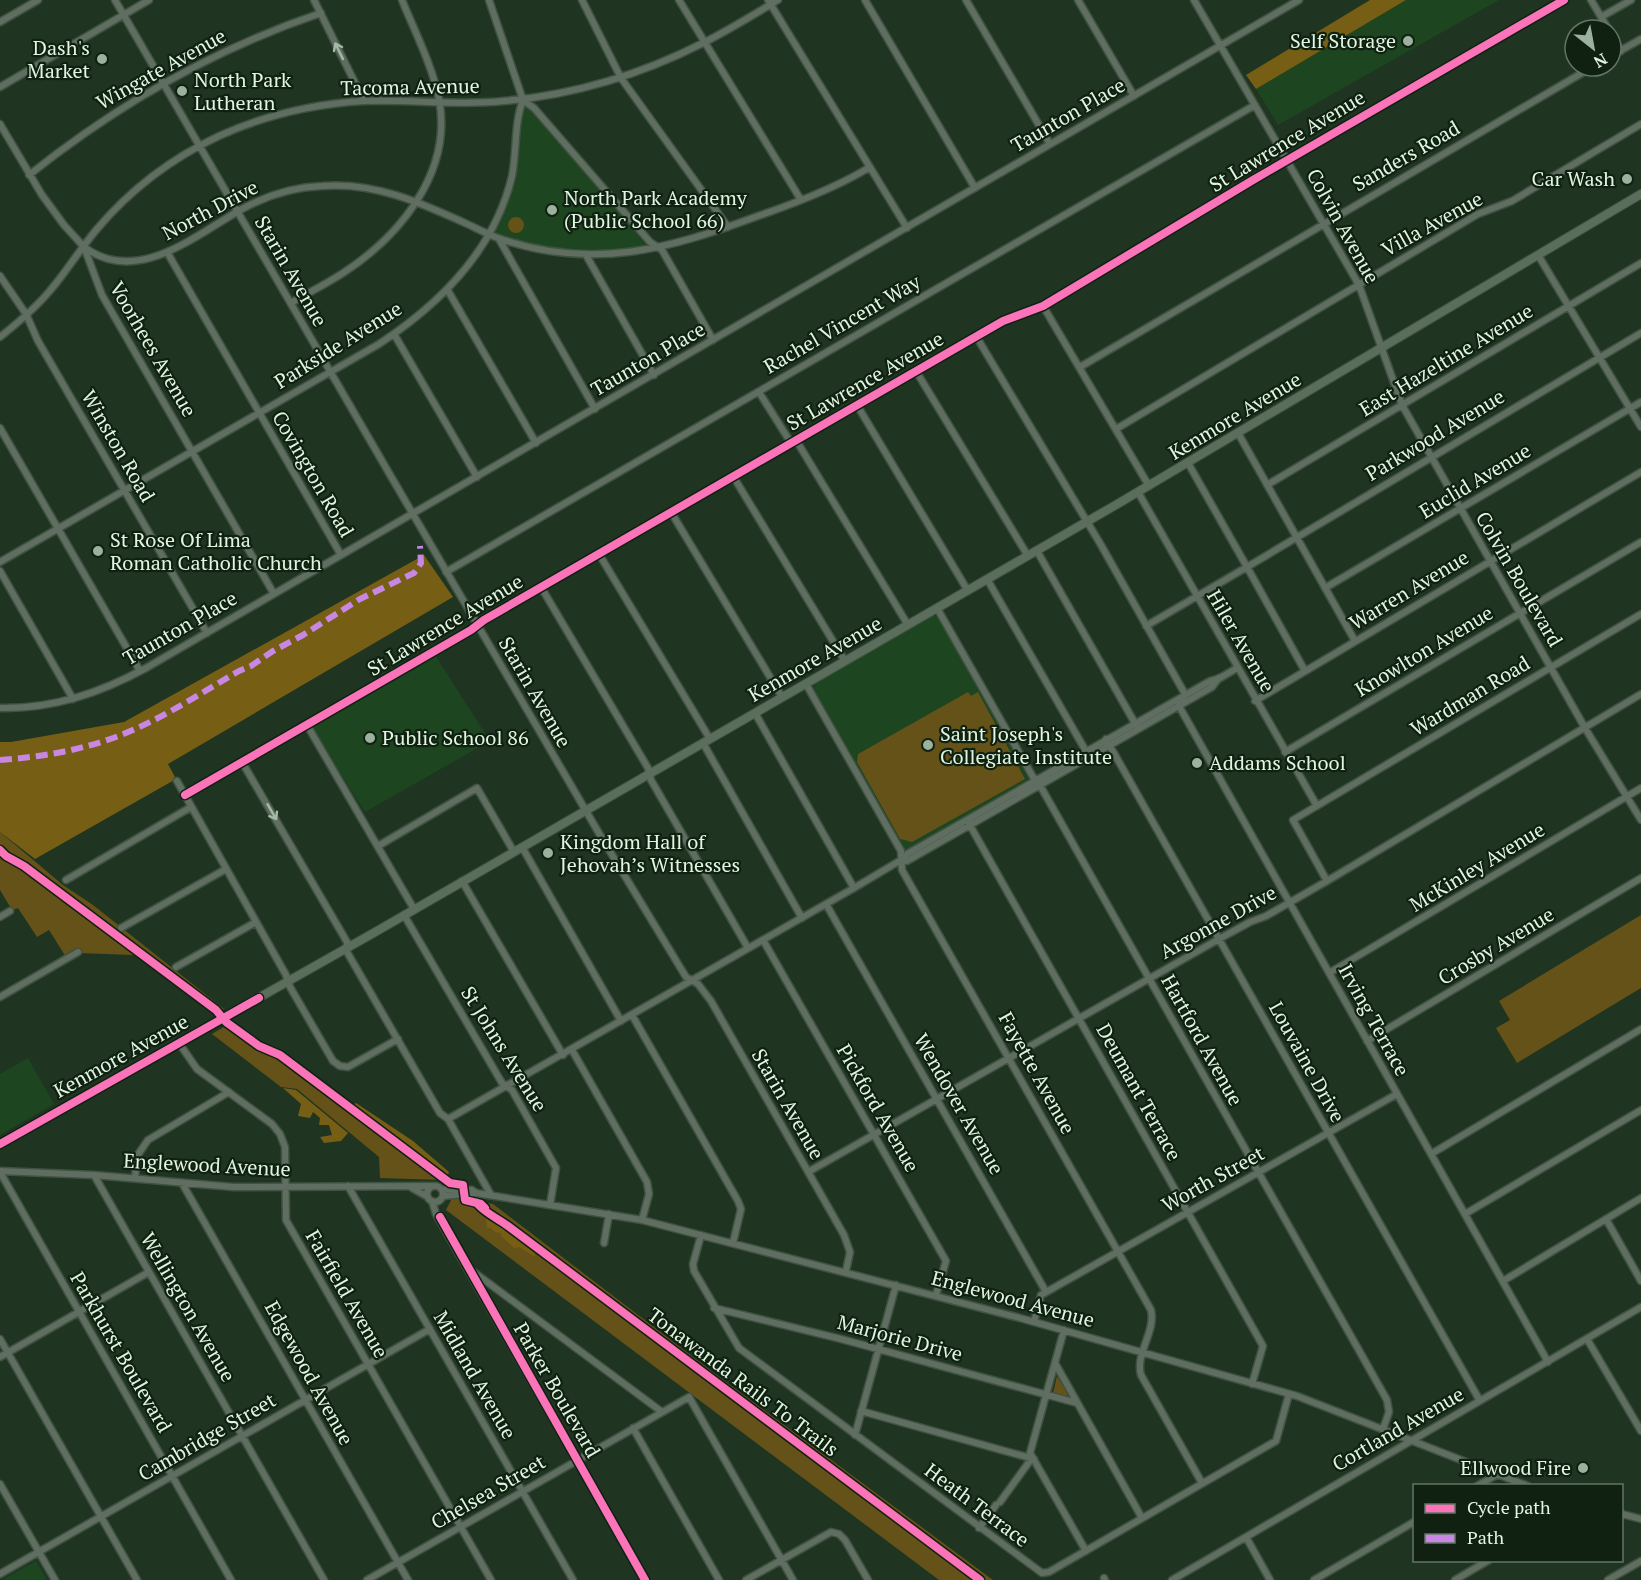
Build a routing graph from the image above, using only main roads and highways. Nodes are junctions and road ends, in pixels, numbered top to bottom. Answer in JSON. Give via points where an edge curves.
{"nodes":[{"id":1,"x":1641,"y":194,"type":"edge"},
{"id":2,"x":0,"y":1144,"type":"edge"}],
"edges":[{"from":1,"to":2,"type":"main road","name":"Kenmore Avenue","via":[[968,591]]}]}
